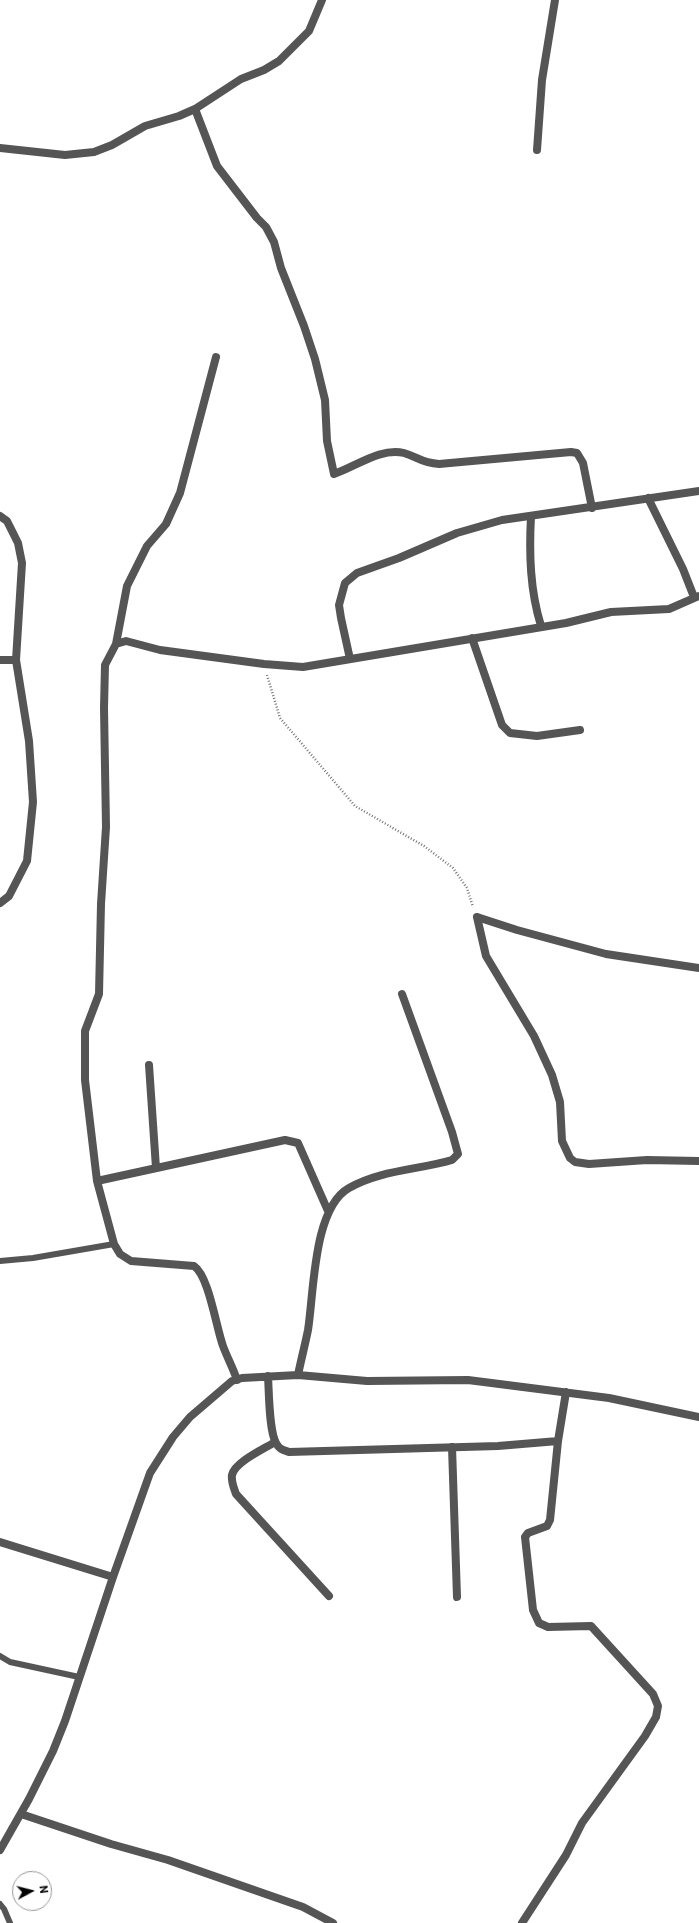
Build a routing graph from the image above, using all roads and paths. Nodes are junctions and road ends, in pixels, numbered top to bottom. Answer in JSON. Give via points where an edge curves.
{"nodes":[{"id":1,"x":322,"y":0,"type":"edge"},
{"id":2,"x":555,"y":0,"type":"edge"},
{"id":3,"x":195,"y":109,"type":"junction"},
{"id":4,"x":0,"y":148,"type":"edge"},
{"id":5,"x":537,"y":150,"type":"dead end"},
{"id":6,"x":216,"y":357,"type":"dead end"},
{"id":7,"x":699,"y":491,"type":"edge"},
{"id":8,"x":648,"y":498,"type":"junction"},
{"id":9,"x":592,"y":508,"type":"junction"},
{"id":10,"x":0,"y":516,"type":"edge"},
{"id":11,"x":531,"y":516,"type":"junction"},
{"id":12,"x":696,"y":597,"type":"edge"},
{"id":13,"x":541,"y":626,"type":"junction"},
{"id":14,"x":472,"y":638,"type":"junction"},
{"id":15,"x":116,"y":644,"type":"junction"},
{"id":16,"x":350,"y":659,"type":"junction"},
{"id":17,"x":0,"y":660,"type":"edge"},
{"id":18,"x":16,"y":660,"type":"junction"},
{"id":19,"x":264,"y":664,"type":"junction"},
{"id":20,"x":580,"y":730,"type":"dead end"},
{"id":21,"x":0,"y":903,"type":"edge"},
{"id":22,"x":477,"y":917,"type":"junction"},
{"id":23,"x":699,"y":968,"type":"edge"},
{"id":24,"x":402,"y":994,"type":"dead end"},
{"id":25,"x":149,"y":1065,"type":"dead end"},
{"id":26,"x":699,"y":1161,"type":"edge"},
{"id":27,"x":156,"y":1168,"type":"junction"},
{"id":28,"x":97,"y":1181,"type":"junction"},
{"id":29,"x":328,"y":1211,"type":"junction"},
{"id":30,"x":114,"y":1244,"type":"junction"},
{"id":31,"x":0,"y":1261,"type":"edge"},
{"id":32,"x":298,"y":1375,"type":"junction"},
{"id":33,"x":268,"y":1376,"type":"junction"},
{"id":34,"x":237,"y":1380,"type":"junction"},
{"id":35,"x":566,"y":1392,"type":"junction"},
{"id":36,"x":699,"y":1417,"type":"edge"},
{"id":37,"x":558,"y":1441,"type":"junction"},
{"id":38,"x":275,"y":1442,"type":"junction"},
{"id":39,"x":452,"y":1447,"type":"junction"},
{"id":40,"x":0,"y":1542,"type":"edge"},
{"id":41,"x":113,"y":1577,"type":"junction"},
{"id":42,"x":329,"y":1596,"type":"dead end"},
{"id":43,"x":457,"y":1597,"type":"dead end"},
{"id":44,"x":0,"y":1656,"type":"edge"},
{"id":45,"x":79,"y":1678,"type":"junction"},
{"id":46,"x":21,"y":1814,"type":"junction"},
{"id":47,"x":0,"y":1850,"type":"edge"},
{"id":48,"x":0,"y":1904,"type":"edge"},
{"id":49,"x":10,"y":1923,"type":"edge"},
{"id":50,"x":333,"y":1923,"type":"edge"},
{"id":51,"x":522,"y":1923,"type":"edge"}],
"edges":[{"from":1,"to":3,"type":"street","via":[[309,31],[279,61],[241,79]]},
{"from":2,"to":5,"type":"street","via":[[542,80]]},
{"from":3,"to":4,"type":"street","via":[[145,126],[94,152],[66,155]]},
{"from":3,"to":9,"type":"street","via":[[216,166],[266,227],[274,242],[315,359],[325,400],[327,441],[334,474],[371,458],[393,452],[404,453],[426,463],[439,464],[571,452],[577,453],[583,463]]},
{"from":6,"to":15,"type":"street","via":[[180,493],[166,524],[147,546],[127,586]]},
{"from":7,"to":8,"type":"street"},
{"from":8,"to":9,"type":"street"},
{"from":8,"to":12,"type":"street"},
{"from":9,"to":11,"type":"street"},
{"from":10,"to":18,"type":"street","via":[[7,520],[18,543],[22,563]]},
{"from":11,"to":13,"type":"street","via":[[531,580]]},
{"from":11,"to":16,"type":"street","via":[[502,520],[457,533],[357,573],[348,579],[339,605]]},
{"from":12,"to":13,"type":"street","via":[[669,609],[611,612]]},
{"from":13,"to":14,"type":"street"},
{"from":14,"to":16,"type":"street"},
{"from":14,"to":20,"type":"street","via":[[502,725],[510,733],[537,736]]},
{"from":15,"to":19,"type":"street","via":[[133,641],[160,650]]},
{"from":15,"to":28,"type":"street","via":[[105,665],[106,827],[99,994],[85,1031],[86,1080]]},
{"from":16,"to":19,"type":"street","via":[[303,666]]},
{"from":17,"to":18,"type":"street"},
{"from":18,"to":21,"type":"street","via":[[29,741],[33,802],[27,861],[9,896]]},
{"from":19,"to":22,"type":"path","via":[[280,718],[294,736],[355,806],[424,846],[453,868],[467,888]]},
{"from":22,"to":23,"type":"street","via":[[606,954]]},
{"from":22,"to":26,"type":"street","via":[[486,956],[534,1036],[552,1075],[560,1102],[562,1141],[570,1158],[575,1162],[589,1164],[648,1160]]},
{"from":24,"to":29,"type":"street","via":[[458,1154],[452,1160],[396,1172],[349,1188],[338,1197]]},
{"from":25,"to":27,"type":"street"},
{"from":27,"to":28,"type":"street"},
{"from":27,"to":29,"type":"street","via":[[285,1140],[298,1143]]},
{"from":28,"to":30,"type":"street"},
{"from":29,"to":32,"type":"street","via":[[322,1231],[308,1330]]},
{"from":30,"to":31,"type":"lane"},
{"from":30,"to":34,"type":"street","via":[[120,1254],[131,1261],[198,1268],[205,1282],[223,1346]]},
{"from":32,"to":33,"type":"street"},
{"from":32,"to":35,"type":"street","via":[[367,1381],[468,1380]]},
{"from":33,"to":34,"type":"street"},
{"from":33,"to":38,"type":"street","via":[[272,1433]]},
{"from":34,"to":41,"type":"street","via":[[222,1389],[190,1417],[161,1456],[146,1481]]},
{"from":35,"to":36,"type":"street","via":[[609,1398]]},
{"from":35,"to":37,"type":"street"},
{"from":37,"to":39,"type":"street"},
{"from":37,"to":51,"type":"street","via":[[550,1520],[547,1526],[528,1533],[525,1537],[536,1618],[539,1623],[548,1627],[590,1626],[653,1694],[658,1706],[656,1717],[645,1736],[582,1823],[566,1855]]},
{"from":38,"to":39,"type":"street","via":[[282,1450],[296,1452]]},
{"from":38,"to":42,"type":"street","via":[[244,1461],[232,1473],[232,1483],[236,1494]]},
{"from":39,"to":43,"type":"street"},
{"from":40,"to":41,"type":"street"},
{"from":41,"to":45,"type":"street"},
{"from":44,"to":45,"type":"lane","via":[[10,1662]]},
{"from":45,"to":46,"type":"street","via":[[53,1750]]},
{"from":46,"to":47,"type":"street"},
{"from":46,"to":50,"type":"street","via":[[303,1906]]},
{"from":48,"to":49,"type":"lane"}]}
